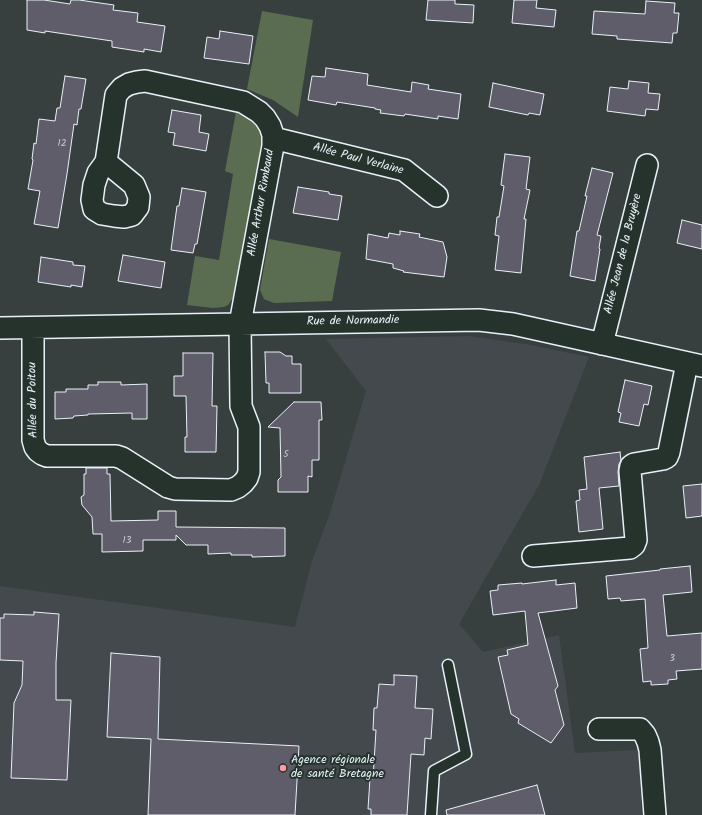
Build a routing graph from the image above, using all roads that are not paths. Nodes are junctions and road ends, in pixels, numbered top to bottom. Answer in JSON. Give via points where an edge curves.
{"nodes":[{"id":1,"x":273,"y":138,"type":"junction"},
{"id":2,"x":106,"y":162,"type":"dead end"},
{"id":3,"x":647,"y":165,"type":"dead end"},
{"id":4,"x":438,"y":196,"type":"dead end"},
{"id":5,"x":240,"y":324,"type":"junction"},
{"id":6,"x":0,"y":328,"type":"edge"},
{"id":7,"x":33,"y":328,"type":"junction"},
{"id":8,"x":602,"y":344,"type":"junction"},
{"id":9,"x":695,"y":364,"type":"edge"},
{"id":10,"x":533,"y":556,"type":"dead end"},
{"id":11,"x":448,"y":665,"type":"dead end"},
{"id":12,"x":599,"y":729,"type":"dead end"},
{"id":13,"x":431,"y":815,"type":"edge"},
{"id":14,"x":655,"y":815,"type":"edge"}],
"edges":[{"from":1,"to":2,"type":"street","name":"Allée Arthur Rimbaud","via":[[265,118],[243,102],[145,81],[137,82],[128,84],[116,95]]},
{"from":1,"to":4,"type":"street","name":"Allée Paul Verlaine","via":[[404,170]]},
{"from":1,"to":5,"type":"street","name":"Allée Arthur Rimbaud"},
{"from":3,"to":8,"type":"street","name":"Allée Jean de la Bruyère"},
{"from":5,"to":7,"type":"street","name":"Rue de Normandie"},
{"from":5,"to":7,"type":"street","name":"Allée du Poitou","via":[[241,406],[249,428],[249,472],[243,483],[231,490],[168,487],[116,456],[47,456],[38,451],[33,440]]},
{"from":5,"to":8,"type":"street","name":"Rue de Normandie","via":[[479,320],[513,324]]},
{"from":6,"to":7,"type":"street","name":"Rue de Normandie"},
{"from":8,"to":9,"type":"street","name":"Rue de Normandie"},
{"from":9,"to":10,"type":"street","via":[[667,457],[631,466],[636,540],[634,545],[630,548]]},
{"from":11,"to":13,"type":"lane","via":[[466,754],[434,771]]},
{"from":12,"to":14,"type":"street","via":[[640,730],[645,735],[650,750]]}]}
